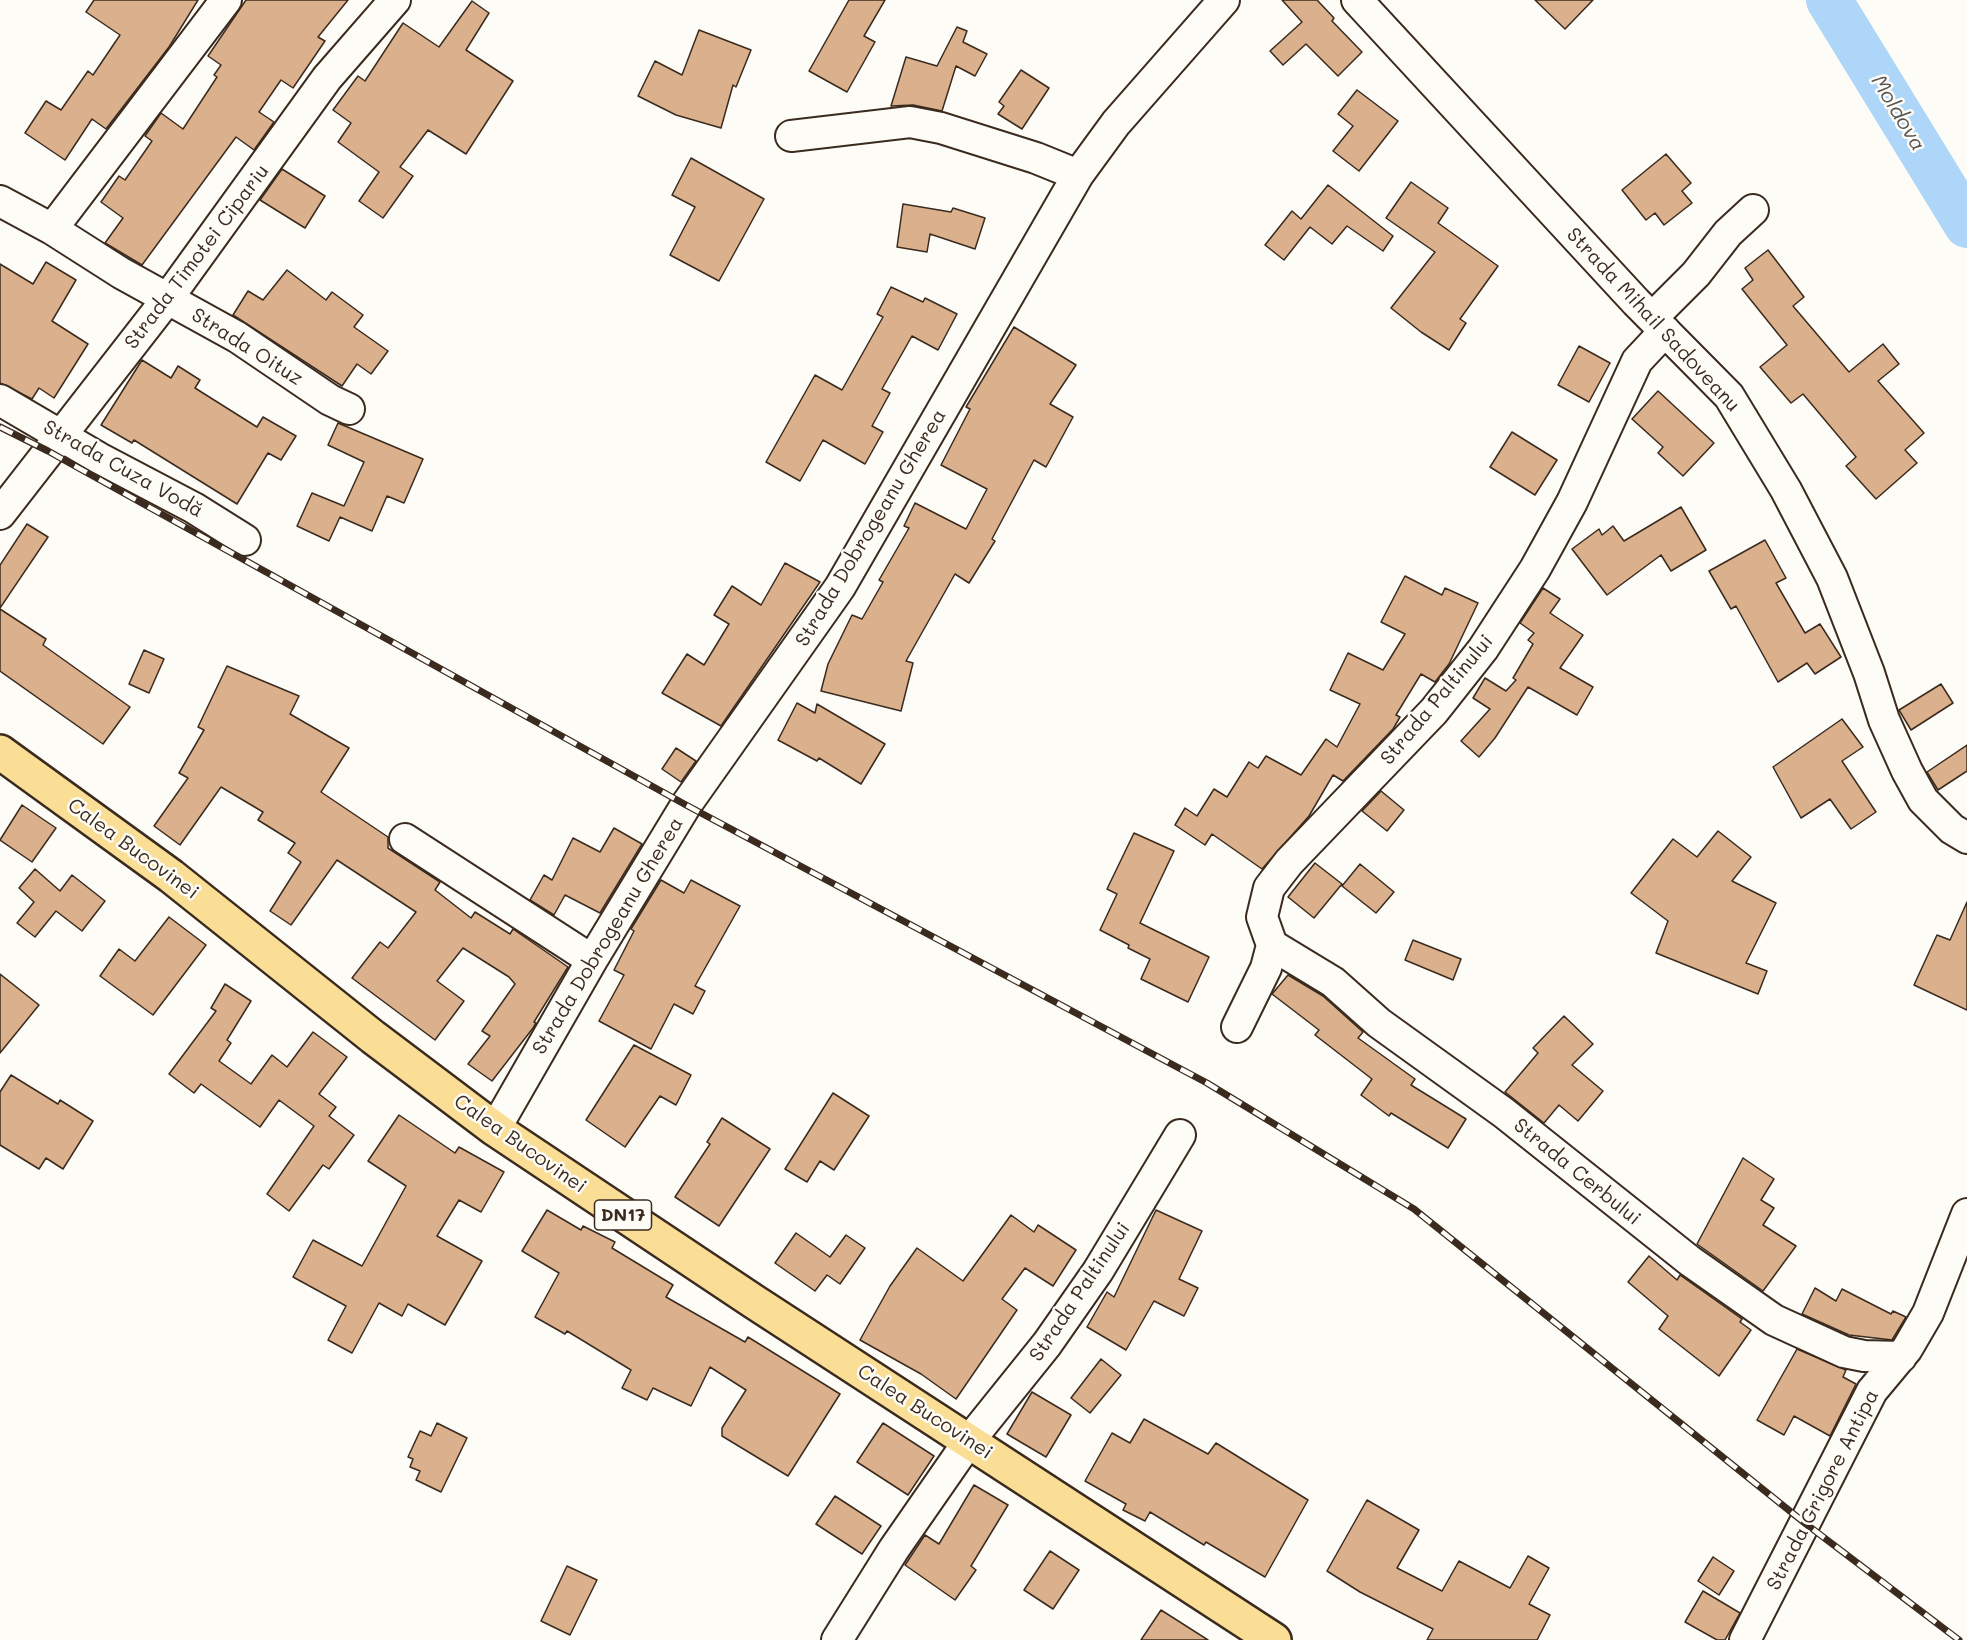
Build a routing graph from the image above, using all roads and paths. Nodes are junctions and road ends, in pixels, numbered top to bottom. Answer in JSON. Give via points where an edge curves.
{"nodes":[{"id":1,"x":226,"y":0,"type":"edge"},
{"id":2,"x":394,"y":0,"type":"edge"},
{"id":3,"x":1224,"y":0,"type":"edge"},
{"id":4,"x":1357,"y":0,"type":"edge"},
{"id":5,"x":791,"y":136,"type":"dead end"},
{"id":6,"x":1078,"y":175,"type":"junction"},
{"id":7,"x":0,"y":201,"type":"edge"},
{"id":8,"x":1754,"y":210,"type":"dead end"},
{"id":9,"x":52,"y":229,"type":"junction"},
{"id":10,"x":168,"y":298,"type":"junction"},
{"id":11,"x":1659,"y":325,"type":"junction"},
{"id":12,"x":0,"y":400,"type":"edge"},
{"id":13,"x":349,"y":409,"type":"dead end"},
{"id":14,"x":62,"y":435,"type":"junction"},
{"id":15,"x":0,"y":514,"type":"edge"},
{"id":16,"x":245,"y":540,"type":"dead end"},
{"id":17,"x":0,"y":752,"type":"edge"},
{"id":18,"x":1967,"y":838,"type":"edge"},
{"id":19,"x":405,"y":839,"type":"dead end"},
{"id":20,"x":1272,"y":945,"type":"junction"},
{"id":21,"x":592,"y":960,"type":"junction"},
{"id":22,"x":1237,"y":1027,"type":"dead end"},
{"id":23,"x":495,"y":1129,"type":"junction"},
{"id":24,"x":1180,"y":1136,"type":"dead end"},
{"id":25,"x":1967,"y":1214,"type":"edge"},
{"id":26,"x":1901,"y":1357,"type":"junction"},
{"id":27,"x":969,"y":1441,"type":"junction"},
{"id":28,"x":837,"y":1640,"type":"edge"},
{"id":29,"x":1274,"y":1640,"type":"edge"},
{"id":30,"x":1744,"y":1640,"type":"edge"}],
"edges":[{"from":1,"to":9,"type":"street"},
{"from":2,"to":10,"type":"street","name":"Strada Timotei Cipariu","via":[[327,78]]},
{"from":3,"to":6,"type":"street","name":"Strada Dobrogeanu Gherea","via":[[1116,123]]},
{"from":4,"to":11,"type":"street","name":"Strada Mihail Sadoveanu"},
{"from":5,"to":6,"type":"street","via":[[910,122],[941,128]]},
{"from":6,"to":21,"type":"street","name":"Strada Dobrogeanu Gherea","via":[[840,587],[686,805]]},
{"from":7,"to":9,"type":"street","name":"Strada Oituz"},
{"from":8,"to":11,"type":"street","name":"Strada Paltinului","via":[[1728,233]]},
{"from":9,"to":10,"type":"street","name":"Strada Oituz"},
{"from":10,"to":13,"type":"street","name":"Strada Oituz"},
{"from":10,"to":14,"type":"street","name":"Strada Timotei Cipariu"},
{"from":11,"to":18,"type":"street","name":"Strada Mihail Sadoveanu","via":[[1729,396],[1759,444],[1832,578],[1906,771],[1923,800]]},
{"from":11,"to":20,"type":"street","name":"Strada Paltinului","via":[[1637,362],[1572,502],[1483,650],[1434,711],[1289,862],[1269,888],[1262,918]]},
{"from":12,"to":14,"type":"street","name":"Strada Cuza Vodă"},
{"from":14,"to":15,"type":"street","name":"Strada Timotei Cipariu"},
{"from":14,"to":16,"type":"street","name":"Strada Cuza Vodă"},
{"from":17,"to":23,"type":"highway","name":"Calea Bucovinei","number":"DN17","via":[[171,876]]},
{"from":19,"to":21,"type":"street"},
{"from":20,"to":22,"type":"street","via":[[1266,968]]},
{"from":20,"to":26,"type":"street","name":"Strada Cerbului","via":[[1333,982],[1378,1023],[1504,1113],[1690,1261],[1774,1320],[1844,1352]]},
{"from":21,"to":23,"type":"street","name":"Strada Dobrogeanu Gherea"},
{"from":23,"to":27,"type":"highway","name":"Calea Bucovinei","number":"DN17"},
{"from":24,"to":27,"type":"street","name":"Strada Paltinului","via":[[1098,1271],[1047,1344]]},
{"from":25,"to":26,"type":"street","name":"Strada Grigore Antipa","via":[[1928,1313]]},
{"from":26,"to":30,"type":"street","name":"Strada Grigore Antipa","via":[[1872,1391]]},
{"from":27,"to":28,"type":"street","name":"Strada Paltinului"},
{"from":27,"to":29,"type":"highway","name":"Calea Bucovinei","number":"DN17"}]}
